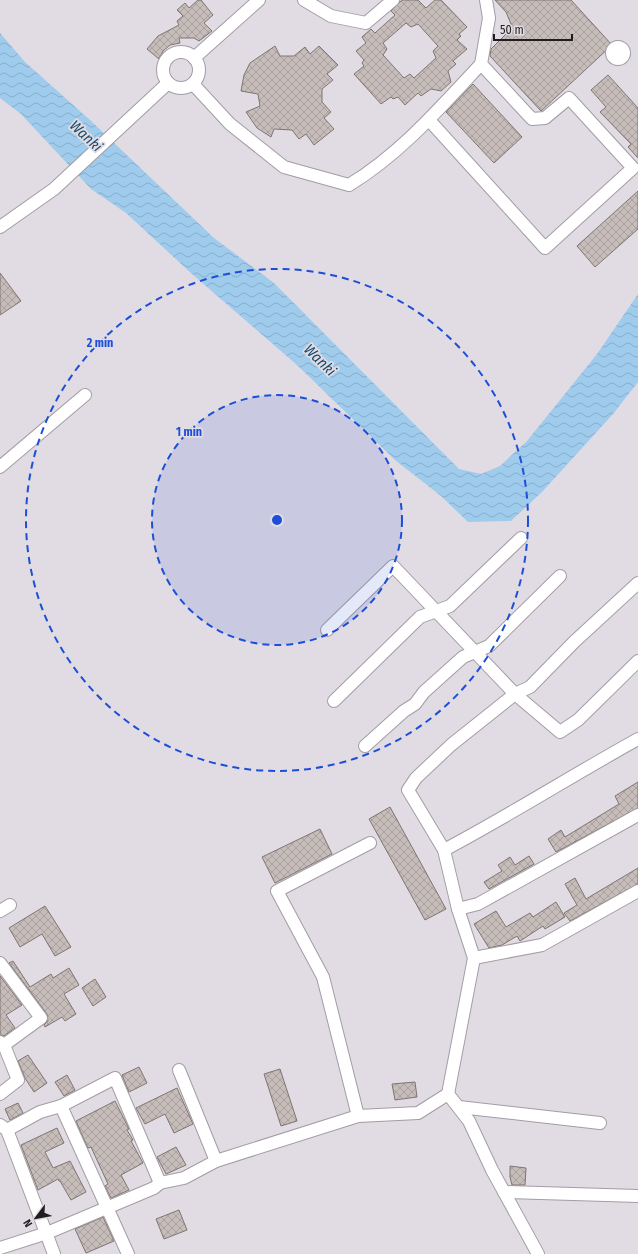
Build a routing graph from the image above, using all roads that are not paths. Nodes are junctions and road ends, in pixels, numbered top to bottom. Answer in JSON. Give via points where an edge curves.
{"nodes":[{"id":1,"x":259,"y":0,"type":"edge"},
{"id":2,"x":304,"y":0,"type":"edge"},
{"id":3,"x":393,"y":0,"type":"edge"},
{"id":4,"x":486,"y":0,"type":"edge"},
{"id":5,"x":194,"y":58,"type":"junction"},
{"id":6,"x":481,"y":64,"type":"junction"},
{"id":7,"x":168,"y":82,"type":"junction"},
{"id":8,"x":193,"y":84,"type":"junction"},
{"id":9,"x":429,"y":120,"type":"junction"},
{"id":10,"x":0,"y":227,"type":"edge"},
{"id":11,"x":85,"y":395,"type":"dead end"},
{"id":12,"x":0,"y":467,"type":"edge"},
{"id":13,"x":521,"y":538,"type":"dead end"},
{"id":14,"x":560,"y":576,"type":"dead end"},
{"id":15,"x":638,"y":583,"type":"edge"},
{"id":16,"x":436,"y":611,"type":"junction"},
{"id":17,"x":327,"y":630,"type":"dead end"},
{"id":18,"x":476,"y":652,"type":"junction"},
{"id":19,"x":638,"y":660,"type":"edge"},
{"id":20,"x":515,"y":694,"type":"junction"},
{"id":21,"x":334,"y":701,"type":"dead end"},
{"id":22,"x":638,"y":739,"type":"edge"},
{"id":23,"x":365,"y":746,"type":"dead end"},
{"id":24,"x":638,"y":815,"type":"edge"},
{"id":25,"x":370,"y":843,"type":"dead end"},
{"id":26,"x":444,"y":850,"type":"junction"},
{"id":27,"x":638,"y":891,"type":"edge"},
{"id":28,"x":458,"y":909,"type":"junction"},
{"id":29,"x":474,"y":958,"type":"junction"},
{"id":30,"x":0,"y":963,"type":"edge"},
{"id":31,"x":2,"y":1043,"type":"edge"},
{"id":32,"x":178,"y":1070,"type":"dead end"},
{"id":33,"x":0,"y":1094,"type":"edge"},
{"id":34,"x":448,"y":1094,"type":"junction"},
{"id":35,"x":61,"y":1106,"type":"junction"},
{"id":36,"x":459,"y":1107,"type":"junction"},
{"id":37,"x":358,"y":1116,"type":"junction"},
{"id":38,"x":600,"y":1123,"type":"dead end"},
{"id":39,"x":4,"y":1127,"type":"edge"},
{"id":40,"x":216,"y":1161,"type":"junction"},
{"id":41,"x":160,"y":1183,"type":"junction"},
{"id":42,"x":504,"y":1192,"type":"junction"},
{"id":43,"x":638,"y":1196,"type":"edge"},
{"id":44,"x":108,"y":1207,"type":"junction"},
{"id":45,"x":47,"y":1233,"type":"junction"},
{"id":46,"x":0,"y":1248,"type":"edge"},
{"id":47,"x":54,"y":1254,"type":"edge"},
{"id":48,"x":128,"y":1254,"type":"edge"},
{"id":49,"x":538,"y":1254,"type":"edge"}],
"edges":[{"from":1,"to":5,"type":"street"},
{"from":2,"to":3,"type":"street","via":[[330,16],[366,23]]},
{"from":4,"to":6,"type":"street","via":[[490,18]]},
{"from":5,"to":7,"type":"street","via":[[182,53],[169,57],[164,70]]},
{"from":5,"to":8,"type":"street","via":[[199,71]]},
{"from":6,"to":9,"type":"street"},
{"from":6,"to":9,"type":"street","via":[[532,119],[545,118],[569,98],[633,168],[545,248]]},
{"from":7,"to":8,"type":"street","via":[[181,88]]},
{"from":7,"to":10,"type":"street","via":[[54,189]]},
{"from":8,"to":9,"type":"street","via":[[230,124],[284,167],[349,185],[371,172]]},
{"from":11,"to":12,"type":"street"},
{"from":13,"to":16,"type":"street","via":[[450,606]]},
{"from":14,"to":18,"type":"street","via":[[489,646]]},
{"from":15,"to":20,"type":"street","via":[[530,687]]},
{"from":16,"to":17,"type":"street","via":[[393,566]]},
{"from":16,"to":18,"type":"street"},
{"from":16,"to":21,"type":"street","via":[[420,617]]},
{"from":18,"to":20,"type":"street"},
{"from":18,"to":23,"type":"street","via":[[464,657],[424,692],[415,704]]},
{"from":19,"to":20,"type":"street","via":[[578,720],[560,732]]},
{"from":20,"to":26,"type":"street","via":[[450,745],[416,778],[408,790]]},
{"from":22,"to":26,"type":"street","via":[[577,772],[506,817]]},
{"from":24,"to":28,"type":"street","via":[[478,904]]},
{"from":25,"to":37,"type":"street","via":[[276,891],[323,977]]},
{"from":26,"to":28,"type":"street"},
{"from":27,"to":29,"type":"street","via":[[542,945]]},
{"from":28,"to":29,"type":"street"},
{"from":29,"to":34,"type":"street"},
{"from":30,"to":31,"type":"street","via":[[41,1018]]},
{"from":31,"to":33,"type":"street","via":[[18,1080]]},
{"from":32,"to":40,"type":"street"},
{"from":34,"to":36,"type":"street"},
{"from":34,"to":37,"type":"street","via":[[418,1113]]},
{"from":35,"to":39,"type":"street"},
{"from":35,"to":41,"type":"street","via":[[115,1078]]},
{"from":35,"to":44,"type":"street"},
{"from":36,"to":38,"type":"street"},
{"from":36,"to":42,"type":"street","via":[[469,1121]]},
{"from":37,"to":40,"type":"street"},
{"from":39,"to":45,"type":"street"},
{"from":40,"to":41,"type":"street","via":[[184,1178]]},
{"from":41,"to":44,"type":"street","via":[[154,1188]]},
{"from":42,"to":43,"type":"street"},
{"from":42,"to":49,"type":"street"},
{"from":44,"to":45,"type":"street"},
{"from":44,"to":48,"type":"street"},
{"from":45,"to":46,"type":"street"},
{"from":45,"to":47,"type":"street"}]}
